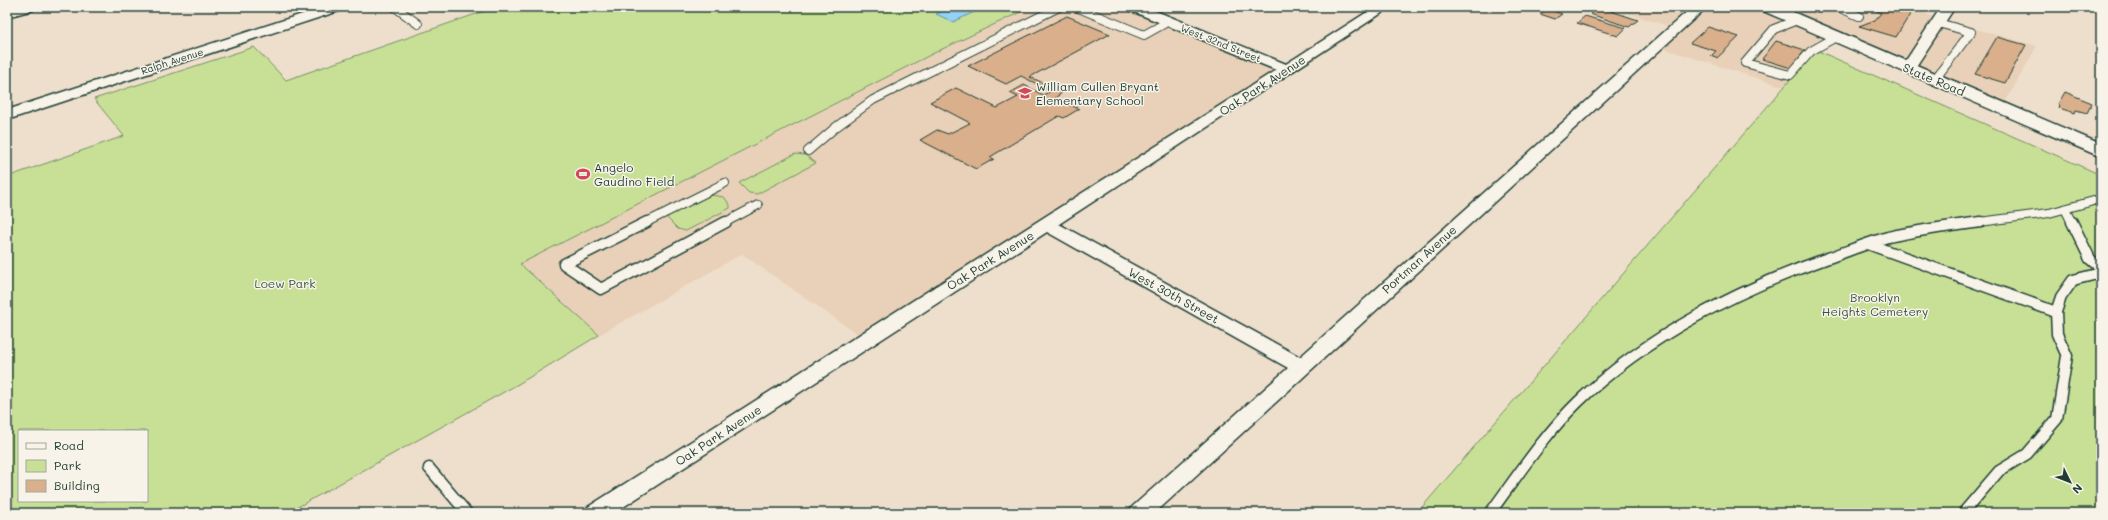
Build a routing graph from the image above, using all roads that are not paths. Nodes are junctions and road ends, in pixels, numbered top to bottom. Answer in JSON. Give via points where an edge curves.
{"nodes":[{"id":1,"x":28,"y":7,"type":"edge"},
{"id":2,"x":337,"y":7,"type":"edge"},
{"id":3,"x":395,"y":7,"type":"edge"},
{"id":4,"x":1059,"y":7,"type":"edge"},
{"id":5,"x":1075,"y":7,"type":"edge"},
{"id":6,"x":1134,"y":7,"type":"edge"},
{"id":7,"x":1384,"y":7,"type":"edge"},
{"id":8,"x":1700,"y":7,"type":"edge"},
{"id":9,"x":1838,"y":7,"type":"edge"},
{"id":10,"x":1948,"y":7,"type":"edge"},
{"id":11,"x":1785,"y":12,"type":"edge"},
{"id":12,"x":7,"y":13,"type":"edge"},
{"id":13,"x":1859,"y":16,"type":"dead end"},
{"id":14,"x":1169,"y":21,"type":"junction"},
{"id":15,"x":1938,"y":23,"type":"junction"},
{"id":16,"x":418,"y":24,"type":"dead end"},
{"id":17,"x":1836,"y":37,"type":"junction"},
{"id":18,"x":1908,"y":68,"type":"junction"},
{"id":19,"x":1286,"y":69,"type":"junction"},
{"id":20,"x":1935,"y":79,"type":"junction"},
{"id":21,"x":7,"y":115,"type":"edge"},
{"id":22,"x":808,"y":151,"type":"dead end"},
{"id":23,"x":2101,"y":151,"type":"edge"},
{"id":24,"x":726,"y":183,"type":"dead end"},
{"id":25,"x":2101,"y":199,"type":"edge"},
{"id":26,"x":758,"y":205,"type":"dead end"},
{"id":27,"x":2065,"y":209,"type":"junction"},
{"id":28,"x":1046,"y":224,"type":"junction"},
{"id":29,"x":1868,"y":244,"type":"junction"},
{"id":30,"x":2101,"y":268,"type":"edge"},
{"id":31,"x":2101,"y":273,"type":"edge"},
{"id":32,"x":2056,"y":312,"type":"junction"},
{"id":33,"x":1301,"y":366,"type":"junction"},
{"id":34,"x":429,"y":468,"type":"dead end"},
{"id":35,"x":467,"y":513,"type":"edge"},
{"id":36,"x":596,"y":513,"type":"edge"},
{"id":37,"x":1140,"y":513,"type":"edge"},
{"id":38,"x":1490,"y":513,"type":"edge"},
{"id":39,"x":1963,"y":513,"type":"edge"}],
"edges":[{"from":1,"to":12,"type":"street"},
{"from":2,"to":21,"type":"street","name":"Ralph Avenue"},
{"from":3,"to":16,"type":"lane"},
{"from":4,"to":22,"type":"lane","via":[[873,100]]},
{"from":5,"to":14,"type":"lane","via":[[1144,35]]},
{"from":6,"to":14,"type":"street","name":"West 32nd Street"},
{"from":7,"to":19,"type":"street","name":"Oak Park Avenue"},
{"from":8,"to":33,"type":"street","name":"Portman Avenue"},
{"from":9,"to":13,"type":"lane"},
{"from":10,"to":15,"type":"street"},
{"from":11,"to":17,"type":"main road","name":"State Road"},
{"from":11,"to":17,"type":"lane","via":[[1745,64],[1790,75],[1811,51]]},
{"from":14,"to":19,"type":"street","name":"West 32nd Street"},
{"from":15,"to":18,"type":"street"},
{"from":15,"to":20,"type":"lane","via":[[1971,32]]},
{"from":17,"to":18,"type":"main road","name":"State Road"},
{"from":18,"to":20,"type":"main road","name":"State Road"},
{"from":19,"to":28,"type":"street","name":"Oak Park Avenue"},
{"from":20,"to":23,"type":"main road","name":"State Road"},
{"from":24,"to":26,"type":"lane","via":[[564,264],[601,289]]},
{"from":25,"to":27,"type":"lane"},
{"from":27,"to":29,"type":"lane","via":[[1993,222],[1947,226]]},
{"from":27,"to":30,"type":"lane","via":[[2090,259]]},
{"from":28,"to":33,"type":"street","name":"West 30th Street"},
{"from":28,"to":36,"type":"street","name":"Oak Park Avenue"},
{"from":29,"to":32,"type":"lane"},
{"from":29,"to":38,"type":"lane","via":[[1797,269],[1716,306],[1669,333],[1628,361],[1580,400],[1538,448]]},
{"from":31,"to":32,"type":"lane","via":[[2074,280],[2061,297]]},
{"from":32,"to":39,"type":"lane","via":[[2058,334],[2067,356],[2057,419],[2027,454],[1999,470]]},
{"from":33,"to":37,"type":"street","name":"Portman Avenue"},
{"from":34,"to":35,"type":"lane"}]}
